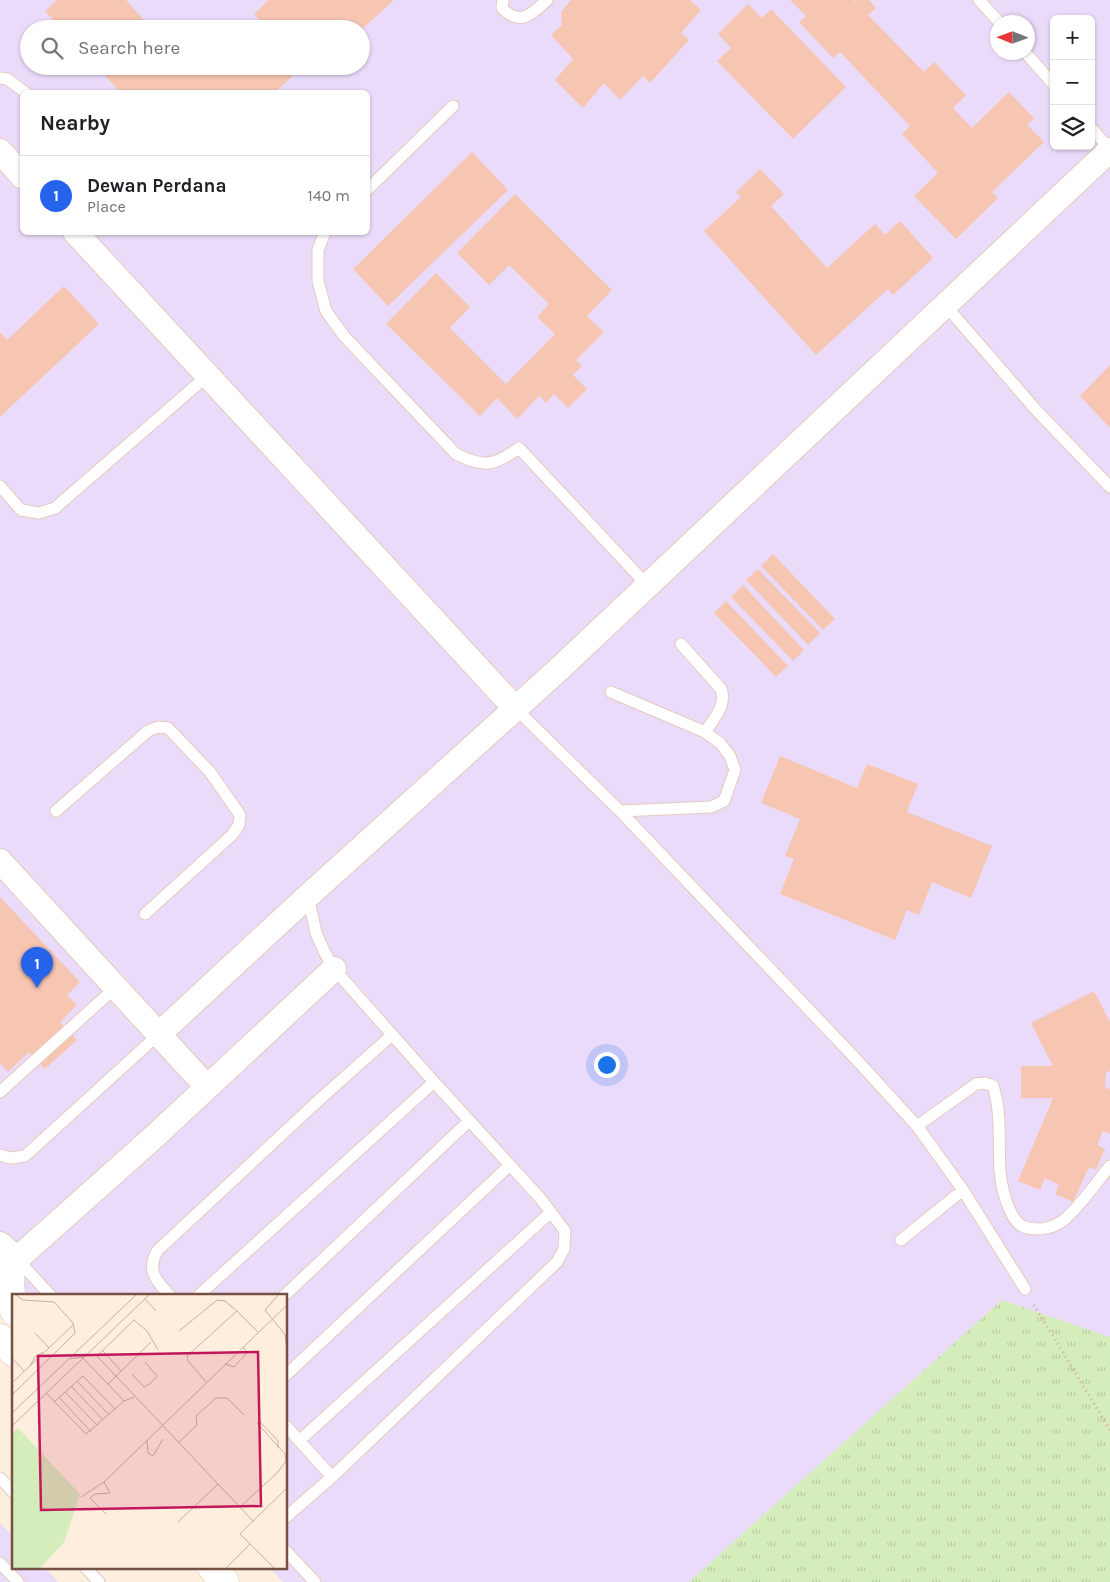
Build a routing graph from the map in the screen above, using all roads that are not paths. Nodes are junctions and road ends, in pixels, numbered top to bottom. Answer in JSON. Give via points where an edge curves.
{"nodes":[{"id":1,"x":503,"y":0,"type":"edge"},
{"id":2,"x":547,"y":0,"type":"edge"},
{"id":3,"x":979,"y":0,"type":"edge"},
{"id":4,"x":993,"y":15,"type":"edge"},
{"id":5,"x":1032,"y":60,"type":"edge"},
{"id":6,"x":0,"y":78,"type":"edge"},
{"id":7,"x":1050,"y":80,"type":"edge"},
{"id":8,"x":22,"y":90,"type":"edge"},
{"id":9,"x":453,"y":106,"type":"dead end"},
{"id":10,"x":1095,"y":133,"type":"edge"},
{"id":11,"x":1110,"y":150,"type":"edge"},
{"id":12,"x":0,"y":152,"type":"edge"},
{"id":13,"x":20,"y":174,"type":"edge"},
{"id":14,"x":370,"y":187,"type":"edge"},
{"id":15,"x":79,"y":235,"type":"edge"},
{"id":16,"x":324,"y":235,"type":"edge"},
{"id":17,"x":946,"y":306,"type":"junction"},
{"id":18,"x":208,"y":376,"type":"junction"},
{"id":19,"x":0,"y":486,"type":"edge"},
{"id":20,"x":1110,"y":487,"type":"edge"},
{"id":21,"x":647,"y":586,"type":"junction"},
{"id":22,"x":681,"y":644,"type":"dead end"},
{"id":23,"x":612,"y":692,"type":"dead end"},
{"id":24,"x":515,"y":708,"type":"junction"},
{"id":25,"x":706,"y":732,"type":"junction"},
{"id":26,"x":56,"y":811,"type":"dead end"},
{"id":27,"x":620,"y":811,"type":"junction"},
{"id":28,"x":0,"y":860,"type":"edge"},
{"id":29,"x":308,"y":896,"type":"junction"},
{"id":30,"x":145,"y":914,"type":"dead end"},
{"id":31,"x":334,"y":969,"type":"junction"},
{"id":32,"x":116,"y":987,"type":"junction"},
{"id":33,"x":159,"y":1034,"type":"junction"},
{"id":34,"x":392,"y":1035,"type":"junction"},
{"id":35,"x":434,"y":1082,"type":"junction"},
{"id":36,"x":207,"y":1087,"type":"junction"},
{"id":37,"x":0,"y":1092,"type":"edge"},
{"id":38,"x":469,"y":1121,"type":"junction"},
{"id":39,"x":917,"y":1126,"type":"junction"},
{"id":40,"x":0,"y":1155,"type":"edge"},
{"id":41,"x":510,"y":1165,"type":"junction"},
{"id":42,"x":1110,"y":1166,"type":"edge"},
{"id":43,"x":963,"y":1190,"type":"junction"},
{"id":44,"x":551,"y":1212,"type":"junction"},
{"id":45,"x":901,"y":1240,"type":"dead end"},
{"id":46,"x":7,"y":1259,"type":"edge"},
{"id":47,"x":1025,"y":1290,"type":"road end"},
{"id":48,"x":49,"y":1294,"type":"edge"},
{"id":49,"x":168,"y":1294,"type":"edge"},
{"id":50,"x":200,"y":1294,"type":"edge"},
{"id":51,"x":286,"y":1294,"type":"edge"},
{"id":52,"x":12,"y":1299,"type":"edge"},
{"id":53,"x":0,"y":1338,"type":"edge"},
{"id":54,"x":12,"y":1351,"type":"edge"},
{"id":55,"x":288,"y":1373,"type":"edge"},
{"id":56,"x":288,"y":1428,"type":"edge"},
{"id":57,"x":299,"y":1441,"type":"junction"},
{"id":58,"x":332,"y":1477,"type":"junction"},
{"id":59,"x":0,"y":1478,"type":"edge"},
{"id":60,"x":12,"y":1491,"type":"edge"},
{"id":61,"x":288,"y":1515,"type":"edge"},
{"id":62,"x":288,"y":1553,"type":"edge"},
{"id":63,"x":0,"y":1564,"type":"edge"},
{"id":64,"x":87,"y":1570,"type":"edge"},
{"id":65,"x":214,"y":1570,"type":"edge"},
{"id":66,"x":16,"y":1575,"type":"edge"},
{"id":67,"x":95,"y":1581,"type":"edge"},
{"id":68,"x":224,"y":1582,"type":"edge"},
{"id":69,"x":315,"y":1582,"type":"edge"}],
"edges":[{"from":1,"to":2,"type":"lane","via":[[502,8],[510,16],[522,18]]},
{"from":3,"to":4,"type":"lane"},
{"from":5,"to":7,"type":"lane"},
{"from":6,"to":8,"type":"lane","via":[[8,79]]},
{"from":9,"to":14,"type":"lane"},
{"from":10,"to":11,"type":"lane"},
{"from":11,"to":17,"type":"street"},
{"from":12,"to":13,"type":"street"},
{"from":15,"to":18,"type":"street"},
{"from":16,"to":21,"type":"lane","via":[[318,250],[318,281],[326,311],[344,336],[456,454],[469,461],[491,464],[502,461],[519,448]]},
{"from":17,"to":20,"type":"lane","via":[[1037,411]]},
{"from":17,"to":21,"type":"street"},
{"from":18,"to":19,"type":"lane","via":[[55,508],[39,513],[22,510]]},
{"from":18,"to":24,"type":"street"},
{"from":21,"to":24,"type":"street"},
{"from":22,"to":25,"type":"lane","via":[[721,689],[724,697]]},
{"from":23,"to":25,"type":"lane"},
{"from":24,"to":27,"type":"lane"},
{"from":24,"to":29,"type":"street"},
{"from":25,"to":27,"type":"lane","via":[[730,756],[735,770],[724,801],[711,808]]},
{"from":26,"to":30,"type":"lane","via":[[148,731],[158,727],[168,728],[210,772],[240,815],[239,825]]},
{"from":27,"to":39,"type":"lane"},
{"from":28,"to":32,"type":"street"},
{"from":29,"to":31,"type":"lane","via":[[316,933]]},
{"from":29,"to":33,"type":"street"},
{"from":31,"to":34,"type":"lane"},
{"from":31,"to":36,"type":"street"},
{"from":32,"to":33,"type":"street"},
{"from":32,"to":37,"type":"lane"},
{"from":33,"to":36,"type":"street"},
{"from":33,"to":40,"type":"lane","via":[[25,1156],[10,1158]]},
{"from":34,"to":35,"type":"lane"},
{"from":34,"to":49,"type":"lane","via":[[157,1252],[152,1261],[152,1271]]},
{"from":35,"to":38,"type":"lane"},
{"from":35,"to":50,"type":"lane"},
{"from":36,"to":46,"type":"street"},
{"from":38,"to":41,"type":"lane"},
{"from":38,"to":51,"type":"lane"},
{"from":39,"to":42,"type":"lane","via":[[976,1084],[993,1086],[1000,1120],[1003,1194],[1020,1225],[1033,1229],[1049,1228],[1065,1219]]},
{"from":39,"to":43,"type":"lane"},
{"from":41,"to":44,"type":"lane"},
{"from":41,"to":55,"type":"lane"},
{"from":43,"to":45,"type":"lane"},
{"from":43,"to":47,"type":"lane"},
{"from":44,"to":57,"type":"lane"},
{"from":44,"to":58,"type":"lane","via":[[565,1231],[564,1249],[557,1262]]},
{"from":46,"to":48,"type":"lane"},
{"from":46,"to":52,"type":"street"},
{"from":53,"to":54,"type":"street"},
{"from":56,"to":57,"type":"lane"},
{"from":57,"to":58,"type":"lane"},
{"from":58,"to":61,"type":"lane"},
{"from":59,"to":60,"type":"lane"},
{"from":62,"to":69,"type":"lane"},
{"from":63,"to":66,"type":"lane"},
{"from":64,"to":67,"type":"lane"},
{"from":65,"to":68,"type":"street"}]}
